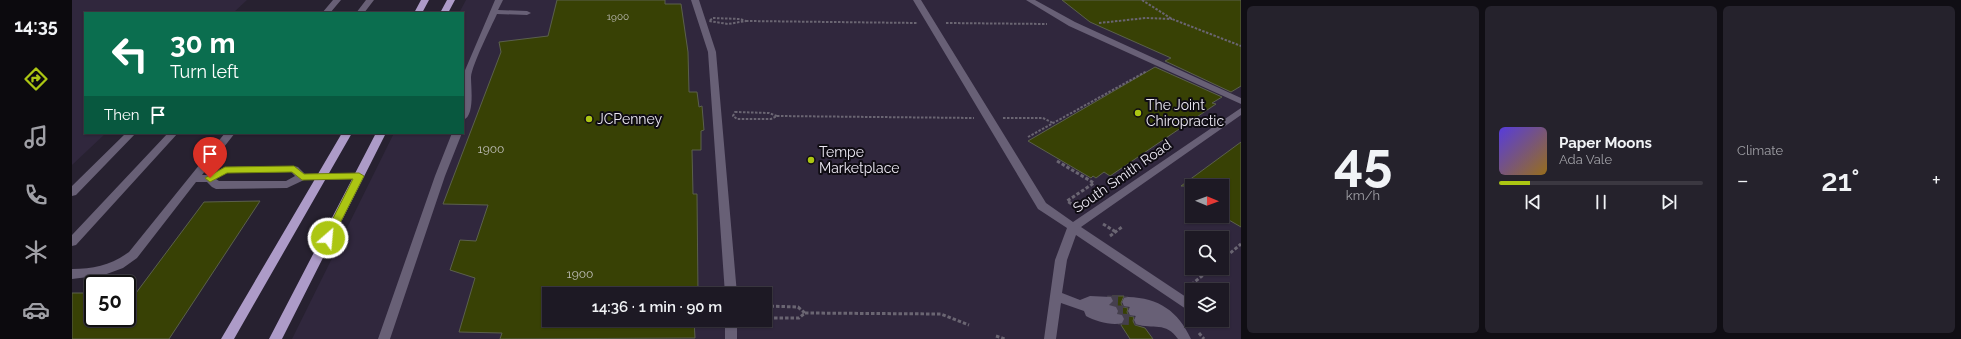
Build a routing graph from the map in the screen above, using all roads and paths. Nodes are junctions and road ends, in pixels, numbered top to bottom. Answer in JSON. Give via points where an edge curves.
{"nodes":[{"id":1,"x":337,"y":0,"type":"edge"},
{"id":2,"x":370,"y":0,"type":"edge"},
{"id":3,"x":425,"y":0,"type":"edge"},
{"id":4,"x":451,"y":0,"type":"edge"},
{"id":5,"x":499,"y":0,"type":"edge"},
{"id":6,"x":695,"y":0,"type":"edge"},
{"id":7,"x":917,"y":0,"type":"edge"},
{"id":8,"x":1030,"y":0,"type":"edge"},
{"id":9,"x":1142,"y":0,"type":"edge"},
{"id":10,"x":327,"y":12,"type":"edge"},
{"id":11,"x":361,"y":12,"type":"edge"},
{"id":12,"x":419,"y":12,"type":"edge"},
{"id":13,"x":445,"y":12,"type":"edge"},
{"id":14,"x":494,"y":12,"type":"junction"},
{"id":15,"x":527,"y":13,"type":"dead end"},
{"id":16,"x":1172,"y":19,"type":"junction"},
{"id":17,"x":746,"y":21,"type":"junction"},
{"id":18,"x":922,"y":23,"type":"dead end"},
{"id":19,"x":939,"y":23,"type":"dead end"},
{"id":20,"x":1094,"y":23,"type":"dead end"},
{"id":21,"x":1048,"y":24,"type":"dead end"},
{"id":22,"x":1241,"y":46,"type":"edge"},
{"id":23,"x":1151,"y":68,"type":"dead end"},
{"id":24,"x":1241,"y":101,"type":"edge"},
{"id":25,"x":1241,"y":111,"type":"edge"},
{"id":26,"x":464,"y":114,"type":"edge"},
{"id":27,"x":777,"y":116,"type":"junction"},
{"id":28,"x":977,"y":118,"type":"dead end"},
{"id":29,"x":999,"y":118,"type":"dead end"},
{"id":30,"x":1053,"y":123,"type":"junction"},
{"id":31,"x":130,"y":134,"type":"edge"},
{"id":32,"x":172,"y":134,"type":"edge"},
{"id":33,"x":229,"y":134,"type":"edge"},
{"id":34,"x":346,"y":134,"type":"edge"},
{"id":35,"x":380,"y":134,"type":"edge"},
{"id":36,"x":457,"y":134,"type":"edge"},
{"id":37,"x":1028,"y":137,"type":"dead end"},
{"id":38,"x":1057,"y":161,"type":"dead end"},
{"id":39,"x":322,"y":176,"type":"junction"},
{"id":40,"x":359,"y":176,"type":"junction"},
{"id":41,"x":302,"y":177,"type":"junction"},
{"id":42,"x":210,"y":178,"type":"junction"},
{"id":43,"x":193,"y":179,"type":"junction"},
{"id":44,"x":72,"y":192,"type":"edge"},
{"id":45,"x":1078,"y":208,"type":"dead end"},
{"id":46,"x":1103,"y":224,"type":"dead end"},
{"id":47,"x":1073,"y":227,"type":"junction"},
{"id":48,"x":1116,"y":232,"type":"dead end"},
{"id":49,"x":72,"y":242,"type":"edge"},
{"id":50,"x":1241,"y":244,"type":"edge"},
{"id":51,"x":1229,"y":254,"type":"edge"},
{"id":52,"x":72,"y":274,"type":"edge"},
{"id":53,"x":1203,"y":275,"type":"edge"},
{"id":54,"x":730,"y":287,"type":"edge"},
{"id":55,"x":1183,"y":291,"type":"dead end"},
{"id":56,"x":1056,"y":296,"type":"junction"},
{"id":57,"x":1185,"y":303,"type":"edge"},
{"id":58,"x":1079,"y":305,"type":"junction"},
{"id":59,"x":772,"y":306,"type":"edge"},
{"id":60,"x":805,"y":313,"type":"junction"},
{"id":61,"x":772,"y":318,"type":"edge"},
{"id":62,"x":1174,"y":323,"type":"junction"},
{"id":63,"x":969,"y":325,"type":"dead end"},
{"id":64,"x":731,"y":327,"type":"edge"},
{"id":65,"x":996,"y":336,"type":"dead end"},
{"id":66,"x":227,"y":339,"type":"edge"},
{"id":67,"x":275,"y":339,"type":"edge"},
{"id":68,"x":384,"y":339,"type":"edge"},
{"id":69,"x":731,"y":339,"type":"edge"},
{"id":70,"x":1005,"y":339,"type":"edge"},
{"id":71,"x":1050,"y":339,"type":"edge"},
{"id":72,"x":1185,"y":339,"type":"edge"}],
"edges":[{"from":1,"to":10,"type":"lane"},
{"from":2,"to":11,"type":"lane"},
{"from":3,"to":12,"type":"main road"},
{"from":4,"to":13,"type":"main road"},
{"from":5,"to":14,"type":"lane"},
{"from":6,"to":54,"type":"lane","via":[[712,52]]},
{"from":7,"to":47,"type":"lane","via":[[1042,206]]},
{"from":8,"to":24,"type":"lane","via":[[1078,27]]},
{"from":9,"to":16,"type":"path"},
{"from":14,"to":15,"type":"lane"},
{"from":14,"to":26,"type":"lane","via":[[466,75],[467,106]]},
{"from":16,"to":20,"type":"path","via":[[1146,18]]},
{"from":16,"to":22,"type":"path"},
{"from":17,"to":17,"type":"path","via":[[734,23],[709,21],[713,18]]},
{"from":17,"to":18,"type":"path"},
{"from":19,"to":21,"type":"path"},
{"from":23,"to":30,"type":"path"},
{"from":25,"to":47,"type":"lane","name":"South Smith Road"},
{"from":27,"to":27,"type":"path","via":[[771,119],[737,119],[733,116],[735,112],[769,113]]},
{"from":27,"to":28,"type":"path"},
{"from":29,"to":30,"type":"path","via":[[1043,118]]},
{"from":30,"to":37,"type":"path"},
{"from":31,"to":44,"type":"lane"},
{"from":32,"to":49,"type":"lane"},
{"from":33,"to":43,"type":"lane"},
{"from":34,"to":39,"type":"main road"},
{"from":35,"to":40,"type":"main road"},
{"from":36,"to":68,"type":"lane"},
{"from":38,"to":45,"type":"path","via":[[1094,183],[1067,201]]},
{"from":39,"to":40,"type":"lane"},
{"from":39,"to":41,"type":"lane"},
{"from":39,"to":66,"type":"main road"},
{"from":40,"to":67,"type":"main road"},
{"from":41,"to":42,"type":"lane","via":[[287,184],[216,185]]},
{"from":41,"to":42,"type":"lane","via":[[294,169],[225,170]]},
{"from":42,"to":43,"type":"lane"},
{"from":43,"to":52,"type":"lane","via":[[133,255],[122,264],[91,274]]},
{"from":46,"to":48,"type":"path"},
{"from":47,"to":56,"type":"lane","name":"South Smith Road","via":[[1060,260]]},
{"from":47,"to":57,"type":"lane"},
{"from":50,"to":51,"type":"path"},
{"from":53,"to":55,"type":"path"},
{"from":56,"to":58,"type":"lane"},
{"from":56,"to":71,"type":"lane","name":"South Smith Road"},
{"from":58,"to":58,"type":"lane","via":[[1095,315],[1112,310],[1090,301]]},
{"from":59,"to":60,"type":"path","via":[[798,307]]},
{"from":60,"to":61,"type":"path","via":[[799,318]]},
{"from":60,"to":63,"type":"path","via":[[941,314]]},
{"from":62,"to":62,"type":"lane","via":[[1164,322],[1134,311],[1145,303],[1167,313]]},
{"from":62,"to":72,"type":"lane"},
{"from":64,"to":69,"type":"lane"},
{"from":65,"to":70,"type":"path"}]}
